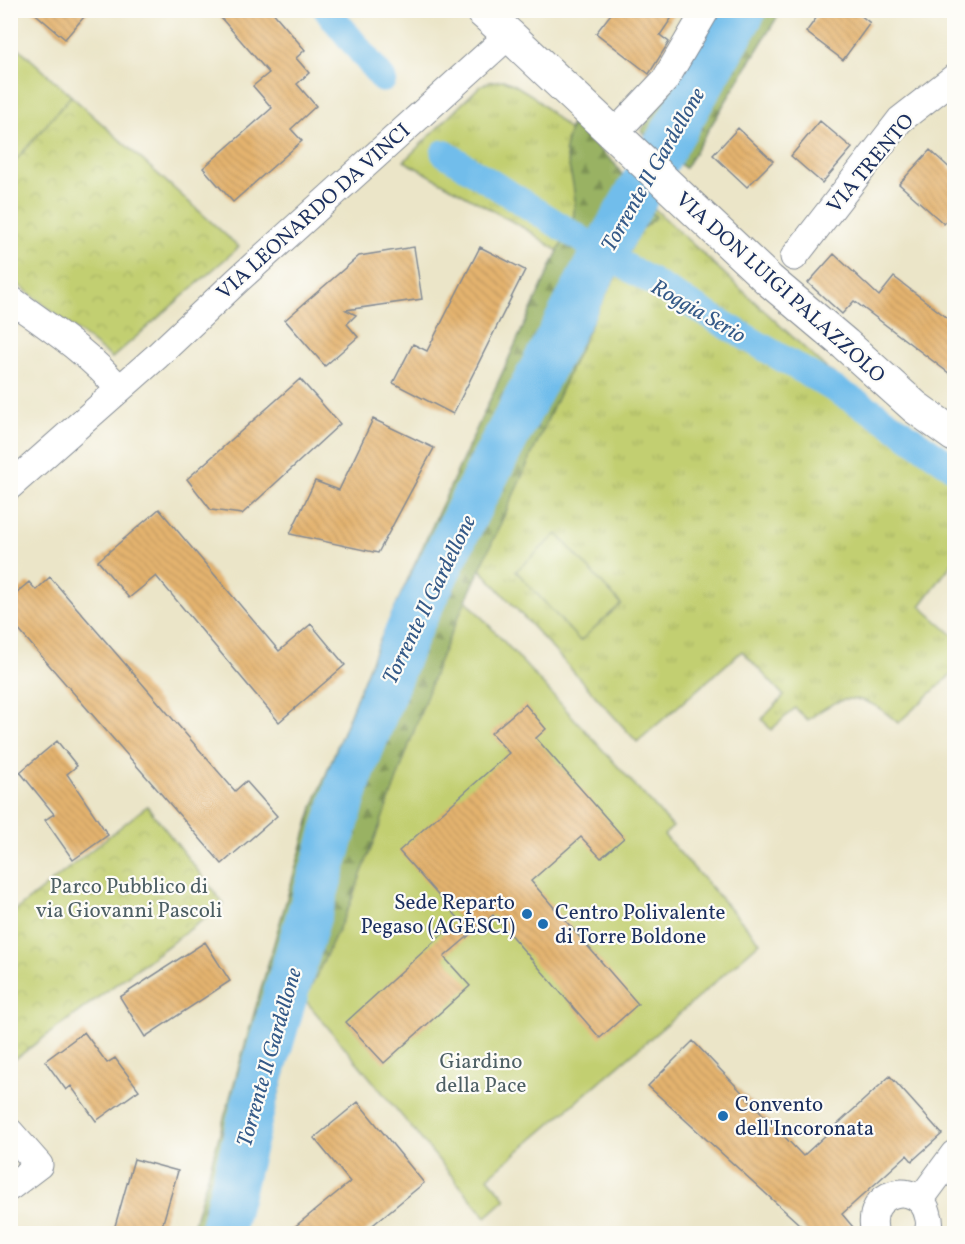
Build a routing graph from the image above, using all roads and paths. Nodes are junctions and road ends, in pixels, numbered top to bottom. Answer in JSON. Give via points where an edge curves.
{"nodes":[{"id":1,"x":480,"y":10,"type":"edge"},
{"id":2,"x":706,"y":10,"type":"edge"},
{"id":3,"x":509,"y":34,"type":"junction"},
{"id":4,"x":954,"y":78,"type":"edge"},
{"id":5,"x":623,"y":143,"type":"junction"},
{"id":6,"x":795,"y":257,"type":"dead end"},
{"id":7,"x":10,"y":299,"type":"edge"},
{"id":8,"x":119,"y":389,"type":"junction"},
{"id":9,"x":954,"y":435,"type":"edge"},
{"id":10,"x":10,"y":486,"type":"edge"},
{"id":11,"x":10,"y":1132,"type":"edge"},
{"id":12,"x":954,"y":1154,"type":"edge"},
{"id":13,"x":10,"y":1187,"type":"edge"},
{"id":14,"x":928,"y":1222,"type":"edge"},
{"id":15,"x":875,"y":1233,"type":"edge"}],
"edges":[{"from":1,"to":3,"type":"street","name":"VIA DON LUIGI PALAZZOLO"},
{"from":2,"to":5,"type":"street"},
{"from":3,"to":5,"type":"street","name":"VIA DON LUIGI PALAZZOLO"},
{"from":3,"to":8,"type":"street","name":"VIA LEONARDO DA VINCI"},
{"from":4,"to":6,"type":"street","name":"VIA TRENTO","via":[[900,120]]},
{"from":5,"to":9,"type":"street","name":"VIA DON LUIGI PALAZZOLO","via":[[769,280],[915,407]]},
{"from":7,"to":8,"type":"street","via":[[91,360]]},
{"from":8,"to":10,"type":"street","name":"VIA LEONARDO DA VINCI"},
{"from":11,"to":13,"type":"street","via":[[39,1165]]},
{"from":12,"to":14,"type":"street"},
{"from":14,"to":15,"type":"street","via":[[912,1195],[892,1194],[877,1205],[873,1214]]}]}
